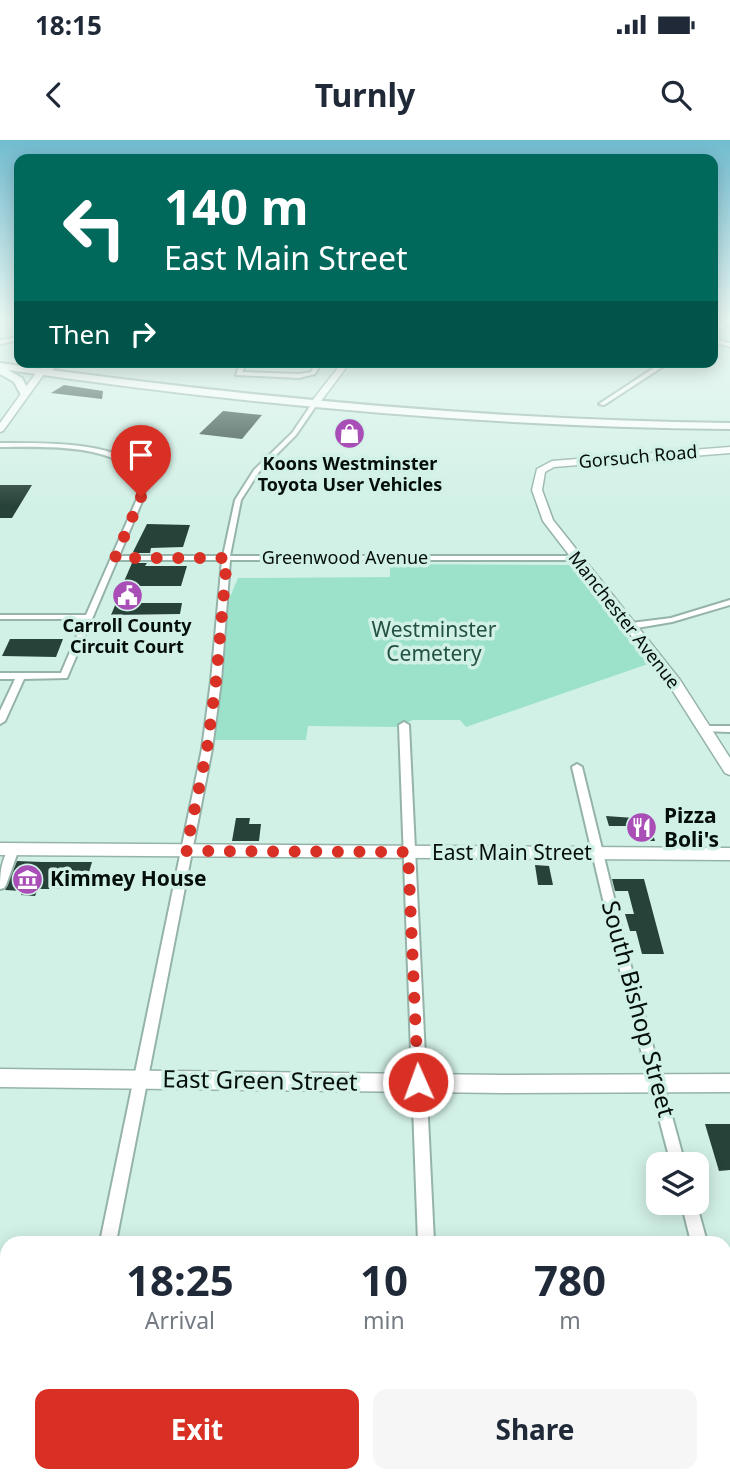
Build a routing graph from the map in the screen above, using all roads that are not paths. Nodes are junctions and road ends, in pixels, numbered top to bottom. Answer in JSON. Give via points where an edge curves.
{"nodes":[{"id":1,"x":18,"y":381,"type":"edge"},
{"id":2,"x":45,"y":381,"type":"edge"},
{"id":3,"x":99,"y":381,"type":"edge"},
{"id":4,"x":175,"y":381,"type":"edge"},
{"id":5,"x":325,"y":381,"type":"edge"},
{"id":6,"x":638,"y":381,"type":"edge"},
{"id":7,"x":33,"y":383,"type":"joint"},
{"id":8,"x":25,"y":393,"type":"junction"},
{"id":9,"x":315,"y":403,"type":"junction"},
{"id":10,"x":602,"y":404,"type":"dead end"},
{"id":11,"x":730,"y":419,"type":"edge"},
{"id":12,"x":730,"y":426,"type":"edge"},
{"id":13,"x":0,"y":429,"type":"edge"},
{"id":14,"x":0,"y":445,"type":"edge"},
{"id":15,"x":730,"y":450,"type":"edge"},
{"id":16,"x":546,"y":466,"type":"joint"},
{"id":17,"x":115,"y":558,"type":"junction"},
{"id":18,"x":227,"y":558,"type":"junction"},
{"id":19,"x":574,"y":558,"type":"junction"},
{"id":20,"x":730,"y":602,"type":"edge"},
{"id":21,"x":89,"y":617,"type":"junction"},
{"id":22,"x":0,"y":618,"type":"edge"},
{"id":23,"x":631,"y":626,"type":"junction"},
{"id":24,"x":0,"y":676,"type":"edge"},
{"id":25,"x":21,"y":676,"type":"junction"},
{"id":26,"x":0,"y":721,"type":"edge"},
{"id":27,"x":404,"y":725,"type":"dead end"},
{"id":28,"x":704,"y":729,"type":"junction"},
{"id":29,"x":730,"y":729,"type":"edge"},
{"id":30,"x":577,"y":767,"type":"dead end"},
{"id":31,"x":730,"y":769,"type":"edge"},
{"id":32,"x":7,"y":849,"type":"edge"},
{"id":33,"x":186,"y":851,"type":"junction"},
{"id":34,"x":408,"y":852,"type":"junction"},
{"id":35,"x":598,"y":853,"type":"junction"},
{"id":36,"x":730,"y":854,"type":"edge"},
{"id":37,"x":0,"y":885,"type":"edge"},
{"id":38,"x":0,"y":1079,"type":"edge"},
{"id":39,"x":140,"y":1079,"type":"junction"},
{"id":40,"x":418,"y":1082,"type":"junction"},
{"id":41,"x":656,"y":1083,"type":"junction"},
{"id":42,"x":730,"y":1083,"type":"edge"},
{"id":43,"x":675,"y":1152,"type":"edge"},
{"id":44,"x":692,"y":1215,"type":"edge"},
{"id":45,"x":109,"y":1236,"type":"edge"},
{"id":46,"x":426,"y":1236,"type":"edge"},
{"id":47,"x":697,"y":1236,"type":"edge"}],
"edges":[{"from":1,"to":8,"type":"highway"},
{"from":2,"to":7,"type":"highway"},
{"from":3,"to":9,"type":"highway","via":[[191,394]]},
{"from":4,"to":9,"type":"highway"},
{"from":5,"to":9,"type":"street"},
{"from":6,"to":10,"type":"street"},
{"from":7,"to":8,"type":"street"},
{"from":8,"to":13,"type":"street"},
{"from":9,"to":11,"type":"highway","via":[[509,414]]},
{"from":9,"to":12,"type":"highway","via":[[519,421]]},
{"from":9,"to":18,"type":"street","via":[[294,434],[246,485],[238,500]]},
{"from":14,"to":17,"type":"street","via":[[81,448],[143,472],[141,497]]},
{"from":15,"to":16,"type":"street","name":"Gorsuch Road"},
{"from":16,"to":19,"type":"street","name":"Manchester Avenue","via":[[538,475],[537,490],[548,520]]},
{"from":17,"to":18,"type":"street","name":"Greenwood Avenue"},
{"from":17,"to":21,"type":"street"},
{"from":18,"to":19,"type":"street","name":"Greenwood Avenue"},
{"from":18,"to":33,"type":"street","via":[[209,735]]},
{"from":19,"to":23,"type":"street","name":"Manchester Avenue"},
{"from":20,"to":23,"type":"street","via":[[672,620]]},
{"from":21,"to":22,"type":"street"},
{"from":21,"to":25,"type":"street","via":[[64,676]]},
{"from":23,"to":28,"type":"street","name":"Manchester Avenue"},
{"from":24,"to":25,"type":"street"},
{"from":25,"to":26,"type":"street"},
{"from":27,"to":34,"type":"street"},
{"from":28,"to":29,"type":"street"},
{"from":28,"to":31,"type":"street","name":"Manchester Avenue"},
{"from":30,"to":35,"type":"street","name":"South Bishop Street"},
{"from":32,"to":33,"type":"street","name":"East Main Street"},
{"from":32,"to":37,"type":"street"},
{"from":33,"to":34,"type":"street","name":"East Main Street"},
{"from":33,"to":39,"type":"street"},
{"from":34,"to":35,"type":"street","name":"East Main Street"},
{"from":34,"to":40,"type":"street"},
{"from":35,"to":36,"type":"street","name":"East Main Street"},
{"from":35,"to":41,"type":"street","name":"South Bishop Street"},
{"from":38,"to":39,"type":"street","name":"East Green Street"},
{"from":39,"to":40,"type":"street","name":"East Green Street"},
{"from":39,"to":45,"type":"street"},
{"from":40,"to":41,"type":"street","name":"East Green Street"},
{"from":40,"to":46,"type":"street"},
{"from":41,"to":42,"type":"street","name":"East Green Street"},
{"from":41,"to":43,"type":"street","name":"South Bishop Street"},
{"from":44,"to":47,"type":"street"}]}
